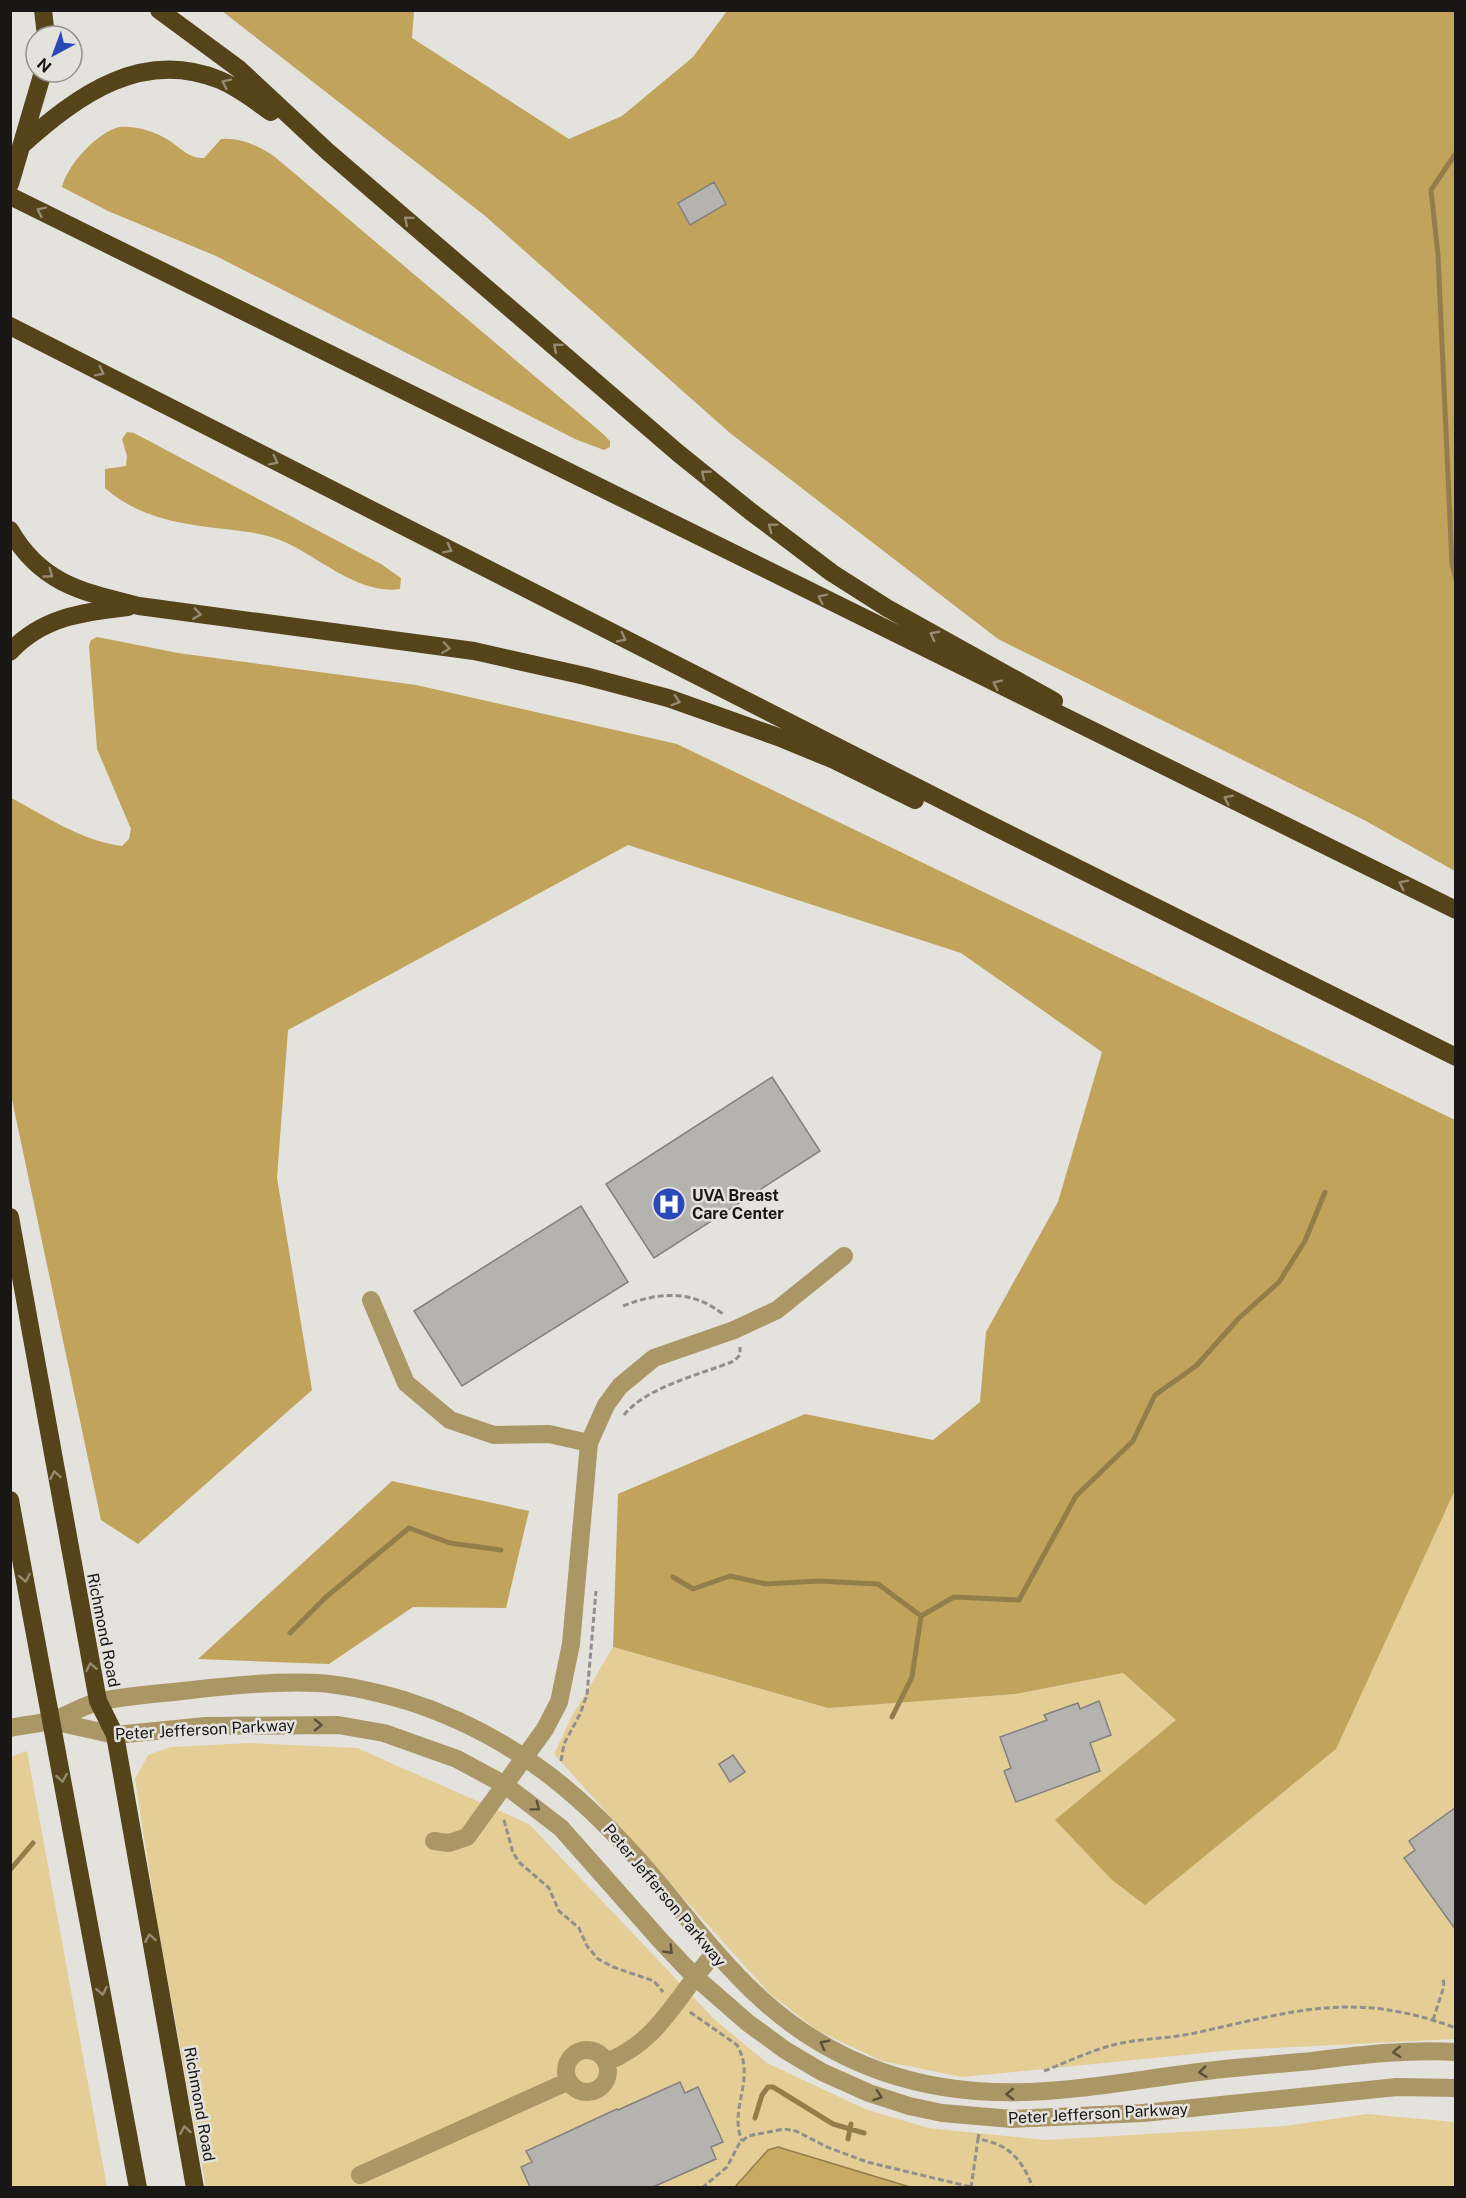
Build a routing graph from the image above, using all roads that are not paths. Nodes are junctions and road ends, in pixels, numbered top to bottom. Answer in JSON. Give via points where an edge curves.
{"nodes":[{"id":1,"x":159,"y":10,"type":"edge"},
{"id":2,"x":40,"y":84,"type":"edge"},
{"id":3,"x":22,"y":145,"type":"junction"},
{"id":4,"x":327,"y":151,"type":"junction"},
{"id":5,"x":10,"y":184,"type":"edge"},
{"id":6,"x":10,"y":196,"type":"edge"},
{"id":7,"x":10,"y":326,"type":"edge"},
{"id":8,"x":10,"y":530,"type":"edge"},
{"id":9,"x":139,"y":606,"type":"junction"},
{"id":10,"x":10,"y":652,"type":"edge"},
{"id":11,"x":1166,"y":768,"type":"junction"},
{"id":12,"x":983,"y":821,"type":"junction"},
{"id":13,"x":1455,"y":910,"type":"edge"},
{"id":14,"x":1455,"y":1057,"type":"edge"},
{"id":15,"x":10,"y":1217,"type":"edge"},
{"id":16,"x":844,"y":1256,"type":"dead end"},
{"id":17,"x":371,"y":1300,"type":"dead end"},
{"id":18,"x":589,"y":1443,"type":"junction"},
{"id":19,"x":10,"y":1500,"type":"edge"},
{"id":20,"x":98,"y":1701,"type":"junction"},
{"id":21,"x":51,"y":1721,"type":"junction"},
{"id":22,"x":10,"y":1728,"type":"edge"},
{"id":23,"x":115,"y":1735,"type":"junction"},
{"id":24,"x":526,"y":1756,"type":"junction"},
{"id":25,"x":505,"y":1785,"type":"junction"},
{"id":26,"x":434,"y":1842,"type":"dead end"},
{"id":27,"x":715,"y":1953,"type":"junction"},
{"id":28,"x":694,"y":1976,"type":"junction"},
{"id":29,"x":1455,"y":2052,"type":"edge"},
{"id":30,"x":606,"y":2062,"type":"junction"},
{"id":31,"x":569,"y":2081,"type":"junction"},
{"id":32,"x":1455,"y":2088,"type":"edge"},
{"id":33,"x":360,"y":2175,"type":"dead end"},
{"id":34,"x":138,"y":2187,"type":"edge"},
{"id":35,"x":195,"y":2187,"type":"edge"}],
"edges":[{"from":1,"to":4,"type":"highway","via":[[238,69]]},
{"from":2,"to":3,"type":"highway"},
{"from":4,"to":3,"type":"highway","one_way":true,"via":[[223,81],[198,73],[168,71],[138,73],[105,84],[72,103]]},
{"from":3,"to":5,"type":"highway"},
{"from":11,"to":4,"type":"highway","one_way":true,"via":[[832,573],[678,453]]},
{"from":11,"to":6,"type":"highway","one_way":true},
{"from":7,"to":12,"type":"highway","one_way":true},
{"from":8,"to":9,"type":"highway","one_way":true,"via":[[33,561],[62,583]]},
{"from":9,"to":10,"type":"highway","via":[[62,618],[38,629]]},
{"from":9,"to":12,"type":"highway","one_way":true,"via":[[474,651],[585,676],[730,719],[834,760],[921,803]]},
{"from":13,"to":11,"type":"highway","one_way":true},
{"from":12,"to":14,"type":"highway"},
{"from":20,"to":15,"type":"highway","name":"Richmond Road","one_way":true},
{"from":16,"to":18,"type":"street","via":[[777,1310],[654,1358],[620,1386],[606,1405]]},
{"from":17,"to":18,"type":"street","via":[[406,1383],[450,1420],[494,1434],[549,1434]]},
{"from":18,"to":24,"type":"street","via":[[567,1670],[559,1702]]},
{"from":19,"to":21,"type":"highway","one_way":true},
{"from":20,"to":21,"type":"street","name":"Peter Jefferson Parkway"},
{"from":20,"to":23,"type":"highway","name":"Richmond Road"},
{"from":20,"to":24,"type":"street","name":"Peter Jefferson Parkway","via":[[263,1683],[319,1683],[427,1707],[473,1726]]},
{"from":21,"to":22,"type":"street"},
{"from":21,"to":23,"type":"street","name":"Peter Jefferson Parkway"},
{"from":21,"to":34,"type":"highway","one_way":true},
{"from":23,"to":25,"type":"street","name":"Peter Jefferson Parkway","one_way":true,"via":[[206,1726],[338,1725],[384,1733],[425,1746]]},
{"from":35,"to":23,"type":"highway","name":"Richmond Road","one_way":true},
{"from":24,"to":25,"type":"street"},
{"from":24,"to":27,"type":"street","name":"Peter Jefferson Parkway","via":[[582,1800],[612,1831]]},
{"from":25,"to":26,"type":"street","via":[[467,1838]]},
{"from":25,"to":28,"type":"street","name":"Peter Jefferson Parkway","one_way":true,"via":[[561,1828]]},
{"from":27,"to":28,"type":"street"},
{"from":29,"to":27,"type":"street","name":"Peter Jefferson Parkway","one_way":true,"via":[[1378,2053],[1048,2093],[966,2091],[882,2072],[810,2037],[758,1998]]},
{"from":28,"to":30,"type":"street","via":[[648,2038],[628,2054]]},
{"from":28,"to":32,"type":"street","name":"Peter Jefferson Parkway","one_way":true,"via":[[748,2023],[822,2072],[869,2093],[942,2113],[1012,2119],[1131,2114],[1397,2087]]},
{"from":30,"to":31,"type":"street","via":[[607,2078],[597,2090],[581,2091]]},
{"from":30,"to":31,"type":"street","via":[[594,2052],[578,2052],[568,2064]]},
{"from":31,"to":33,"type":"street"}]}
